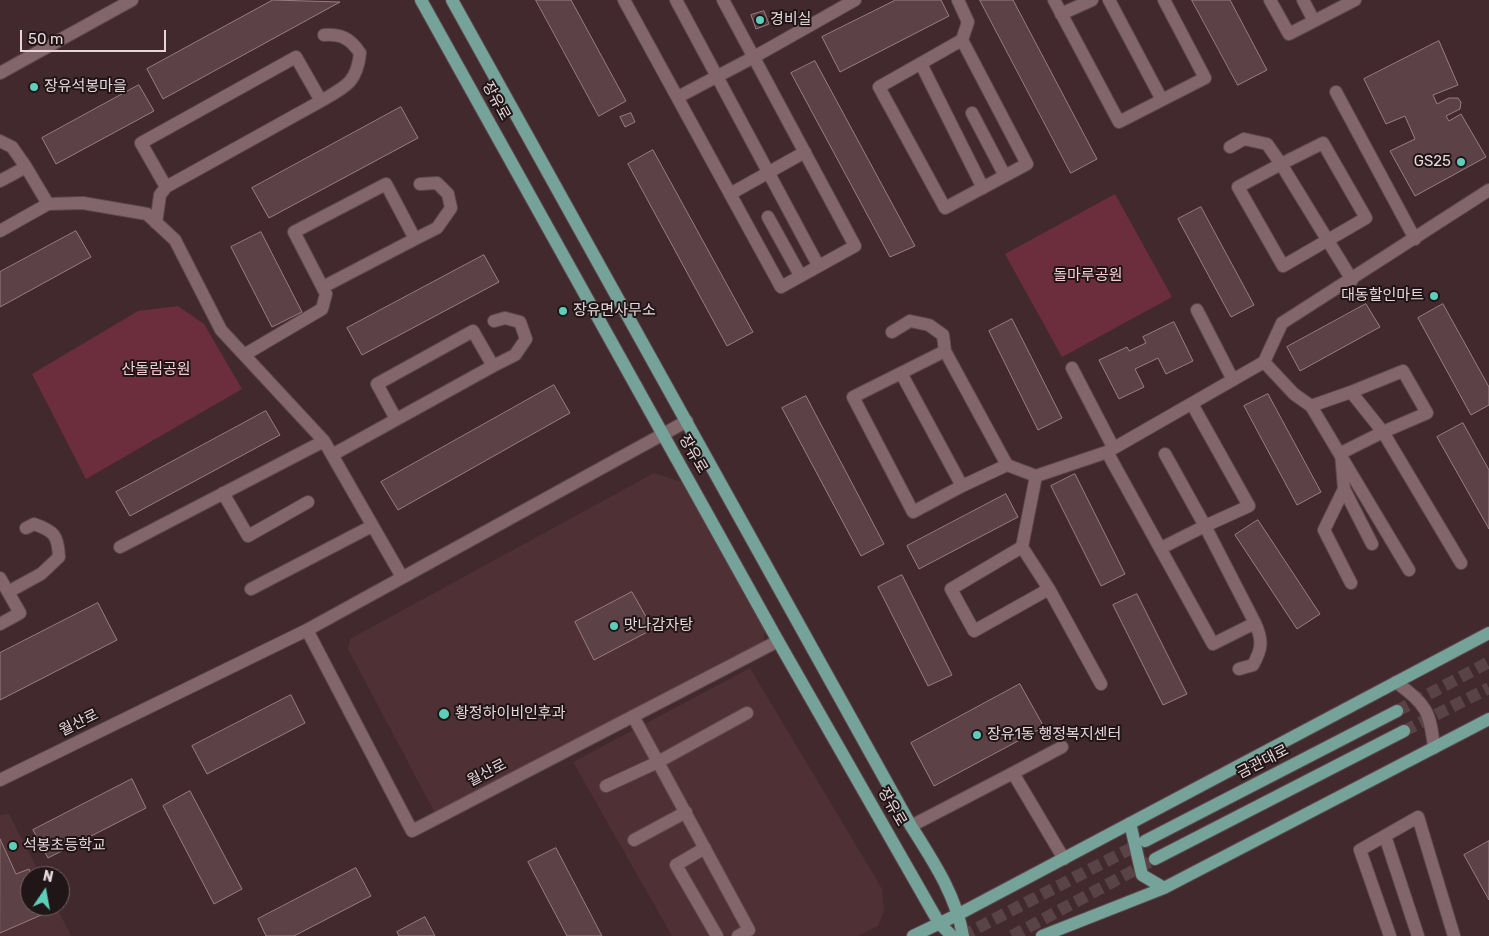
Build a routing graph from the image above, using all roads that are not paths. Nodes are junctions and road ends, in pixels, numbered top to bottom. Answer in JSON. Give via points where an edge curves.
{"nodes":[{"id":1,"x":132,"y":0,"type":"edge"},
{"id":2,"x":421,"y":0,"type":"edge"},
{"id":3,"x":452,"y":0,"type":"edge"},
{"id":4,"x":624,"y":0,"type":"edge"},
{"id":5,"x":676,"y":0,"type":"edge"},
{"id":6,"x":723,"y":0,"type":"edge"},
{"id":7,"x":855,"y":0,"type":"edge"},
{"id":8,"x":958,"y":0,"type":"edge"},
{"id":9,"x":1054,"y":0,"type":"edge"},
{"id":10,"x":1092,"y":0,"type":"edge"},
{"id":11,"x":1109,"y":0,"type":"edge"},
{"id":12,"x":1164,"y":0,"type":"edge"},
{"id":13,"x":1270,"y":0,"type":"edge"},
{"id":14,"x":1303,"y":0,"type":"edge"},
{"id":15,"x":1355,"y":0,"type":"edge"},
{"id":16,"x":1332,"y":5,"type":"edge"},
{"id":17,"x":1061,"y":14,"type":"junction"},
{"id":18,"x":1314,"y":21,"type":"junction"},
{"id":19,"x":324,"y":36,"type":"dead end"},
{"id":20,"x":962,"y":40,"type":"junction"},
{"id":21,"x":754,"y":57,"type":"junction"},
{"id":22,"x":921,"y":64,"type":"junction"},
{"id":23,"x":0,"y":73,"type":"edge"},
{"id":24,"x":718,"y":77,"type":"junction"},
{"id":25,"x":1336,"y":92,"type":"dead end"},
{"id":26,"x":678,"y":97,"type":"junction"},
{"id":27,"x":1162,"y":100,"type":"junction"},
{"id":28,"x":321,"y":101,"type":"junction"},
{"id":29,"x":972,"y":113,"type":"dead end"},
{"id":30,"x":0,"y":141,"type":"edge"},
{"id":31,"x":1230,"y":147,"type":"dead end"},
{"id":32,"x":804,"y":152,"type":"junction"},
{"id":33,"x":1281,"y":164,"type":"junction"},
{"id":34,"x":26,"y":167,"type":"junction"},
{"id":35,"x":769,"y":171,"type":"junction"},
{"id":36,"x":1005,"y":176,"type":"junction"},
{"id":37,"x":0,"y":181,"type":"edge"},
{"id":38,"x":420,"y":184,"type":"dead end"},
{"id":39,"x":166,"y":187,"type":"junction"},
{"id":40,"x":983,"y":188,"type":"junction"},
{"id":41,"x":1489,"y":190,"type":"edge"},
{"id":42,"x":730,"y":194,"type":"junction"},
{"id":43,"x":48,"y":204,"type":"junction"},
{"id":44,"x":768,"y":217,"type":"dead end"},
{"id":45,"x":156,"y":223,"type":"junction"},
{"id":46,"x":0,"y":231,"type":"edge"},
{"id":47,"x":415,"y":239,"type":"junction"},
{"id":48,"x":1415,"y":239,"type":"junction"},
{"id":49,"x":1328,"y":241,"type":"junction"},
{"id":50,"x":818,"y":265,"type":"junction"},
{"id":51,"x":800,"y":275,"type":"junction"},
{"id":52,"x":1352,"y":280,"type":"junction"},
{"id":53,"x":323,"y":287,"type":"junction"},
{"id":54,"x":1197,"y":310,"type":"dead end"},
{"id":55,"x":494,"y":321,"type":"dead end"},
{"id":56,"x":892,"y":332,"type":"dead end"},
{"id":57,"x":945,"y":351,"type":"junction"},
{"id":58,"x":244,"y":355,"type":"junction"},
{"id":59,"x":1264,"y":362,"type":"junction"},
{"id":60,"x":493,"y":366,"type":"junction"},
{"id":61,"x":1072,"y":368,"type":"dead end"},
{"id":62,"x":901,"y":373,"type":"junction"},
{"id":63,"x":1233,"y":380,"type":"junction"},
{"id":64,"x":1351,"y":392,"type":"junction"},
{"id":65,"x":1192,"y":404,"type":"junction"},
{"id":66,"x":1311,"y":406,"type":"junction"},
{"id":67,"x":396,"y":419,"type":"junction"},
{"id":68,"x":687,"y":421,"type":"junction"},
{"id":69,"x":1383,"y":432,"type":"junction"},
{"id":70,"x":663,"y":434,"type":"junction"},
{"id":71,"x":324,"y":441,"type":"junction"},
{"id":72,"x":1110,"y":449,"type":"junction"},
{"id":73,"x":1165,"y":454,"type":"dead end"},
{"id":74,"x":1342,"y":454,"type":"junction"},
{"id":75,"x":332,"y":455,"type":"junction"},
{"id":76,"x":1007,"y":465,"type":"junction"},
{"id":77,"x":1036,"y":476,"type":"junction"},
{"id":78,"x":962,"y":486,"type":"junction"},
{"id":79,"x":1344,"y":489,"type":"junction"},
{"id":80,"x":223,"y":493,"type":"junction"},
{"id":81,"x":308,"y":502,"type":"dead end"},
{"id":82,"x":372,"y":526,"type":"junction"},
{"id":83,"x":1205,"y":526,"type":"junction"},
{"id":84,"x":26,"y":528,"type":"dead end"},
{"id":85,"x":1372,"y":544,"type":"dead end"},
{"id":86,"x":120,"y":547,"type":"dead end"},
{"id":87,"x":1022,"y":547,"type":"junction"},
{"id":88,"x":1161,"y":548,"type":"junction"},
{"id":89,"x":1461,"y":563,"type":"dead end"},
{"id":90,"x":1409,"y":570,"type":"dead end"},
{"id":91,"x":402,"y":577,"type":"junction"},
{"id":92,"x":0,"y":578,"type":"edge"},
{"id":93,"x":1351,"y":583,"type":"dead end"},
{"id":94,"x":251,"y":589,"type":"dead end"},
{"id":95,"x":1048,"y":589,"type":"junction"},
{"id":96,"x":8,"y":592,"type":"junction"},
{"id":97,"x":1256,"y":623,"type":"junction"},
{"id":98,"x":0,"y":624,"type":"edge"},
{"id":99,"x":307,"y":630,"type":"junction"},
{"id":100,"x":1489,"y":633,"type":"edge"},
{"id":101,"x":778,"y":641,"type":"junction"},
{"id":102,"x":1239,"y":669,"type":"dead end"},
{"id":103,"x":1396,"y":682,"type":"junction"},
{"id":104,"x":1101,"y":684,"type":"dead end"},
{"id":105,"x":1397,"y":711,"type":"tunnel mouth"},
{"id":106,"x":747,"y":713,"type":"dead end"},
{"id":107,"x":633,"y":716,"type":"junction"},
{"id":108,"x":1489,"y":719,"type":"edge"},
{"id":109,"x":1404,"y":731,"type":"tunnel mouth"},
{"id":110,"x":1062,"y":747,"type":"dead end"},
{"id":111,"x":1434,"y":748,"type":"junction"},
{"id":112,"x":658,"y":762,"type":"junction"},
{"id":113,"x":1013,"y":773,"type":"junction"},
{"id":114,"x":0,"y":780,"type":"edge"},
{"id":115,"x":606,"y":786,"type":"dead end"},
{"id":116,"x":686,"y":812,"type":"junction"},
{"id":117,"x":1130,"y":823,"type":"junction"},
{"id":118,"x":911,"y":826,"type":"junction"},
{"id":119,"x":1385,"y":836,"type":"junction"},
{"id":120,"x":634,"y":840,"type":"dead end"},
{"id":121,"x":1145,"y":842,"type":"tunnel mouth"},
{"id":122,"x":705,"y":848,"type":"junction"},
{"id":123,"x":1064,"y":859,"type":"junction"},
{"id":124,"x":1155,"y":859,"type":"tunnel mouth"},
{"id":125,"x":1164,"y":888,"type":"junction"},
{"id":126,"x":959,"y":914,"type":"junction"},
{"id":127,"x":939,"y":924,"type":"junction"},
{"id":128,"x":1452,"y":935,"type":"edge"},
{"id":129,"x":717,"y":936,"type":"edge"},
{"id":130,"x":738,"y":936,"type":"edge"},
{"id":131,"x":913,"y":936,"type":"edge"},
{"id":132,"x":952,"y":936,"type":"edge"},
{"id":133,"x":963,"y":936,"type":"edge"},
{"id":134,"x":1042,"y":936,"type":"edge"},
{"id":135,"x":1390,"y":936,"type":"edge"},
{"id":136,"x":1418,"y":936,"type":"edge"}],
"edges":[{"from":1,"to":23,"type":"street"},
{"from":2,"to":70,"type":"main road","name":"장유로"},
{"from":3,"to":68,"type":"main road","name":"장유로"},
{"from":4,"to":26,"type":"street"},
{"from":5,"to":24,"type":"street"},
{"from":6,"to":21,"type":"street"},
{"from":7,"to":21,"type":"street"},
{"from":8,"to":20,"type":"street","via":[[968,22]]},
{"from":9,"to":17,"type":"street"},
{"from":10,"to":17,"type":"street"},
{"from":11,"to":27,"type":"street"},
{"from":12,"to":27,"type":"street","via":[[1205,78]]},
{"from":13,"to":18,"type":"street","via":[[1289,34]]},
{"from":14,"to":18,"type":"street"},
{"from":15,"to":16,"type":"street"},
{"from":16,"to":18,"type":"street"},
{"from":17,"to":27,"type":"street","via":[[1119,122]]},
{"from":19,"to":28,"type":"street","via":[[336,34],[352,40],[360,52],[359,69],[349,85]]},
{"from":20,"to":22,"type":"street"},
{"from":20,"to":36,"type":"street","via":[[1027,164]]},
{"from":21,"to":24,"type":"street"},
{"from":21,"to":32,"type":"street"},
{"from":22,"to":40,"type":"street"},
{"from":22,"to":40,"type":"street","via":[[879,87],[945,208]]},
{"from":24,"to":26,"type":"street"},
{"from":24,"to":35,"type":"street"},
{"from":25,"to":48,"type":"street"},
{"from":26,"to":42,"type":"street"},
{"from":28,"to":39,"type":"street"},
{"from":28,"to":39,"type":"street","via":[[296,57],[141,143]]},
{"from":29,"to":36,"type":"street"},
{"from":30,"to":34,"type":"street","via":[[12,148]]},
{"from":31,"to":33,"type":"street","via":[[1244,139],[1267,144]]},
{"from":32,"to":35,"type":"street"},
{"from":32,"to":50,"type":"street","via":[[855,246]]},
{"from":33,"to":49,"type":"street"},
{"from":33,"to":49,"type":"street","via":[[1323,143],[1366,218]]},
{"from":33,"to":49,"type":"street","via":[[1238,187],[1283,266]]},
{"from":34,"to":37,"type":"street"},
{"from":34,"to":43,"type":"street"},
{"from":35,"to":42,"type":"street"},
{"from":35,"to":50,"type":"street"},
{"from":36,"to":40,"type":"street"},
{"from":38,"to":47,"type":"street","via":[[437,183],[448,194],[451,208],[437,228]]},
{"from":39,"to":45,"type":"street","via":[[160,195]]},
{"from":41,"to":48,"type":"street"},
{"from":42,"to":51,"type":"street","via":[[781,287]]},
{"from":43,"to":45,"type":"street","via":[[83,203],[147,214]]},
{"from":43,"to":46,"type":"street"},
{"from":44,"to":51,"type":"street"},
{"from":45,"to":58,"type":"street","via":[[174,240],[221,330]]},
{"from":47,"to":53,"type":"street"},
{"from":47,"to":53,"type":"street","via":[[386,184],[294,232]]},
{"from":48,"to":52,"type":"street"},
{"from":49,"to":52,"type":"street"},
{"from":50,"to":51,"type":"street"},
{"from":52,"to":59,"type":"street","via":[[1282,324]]},
{"from":53,"to":58,"type":"street","via":[[326,294],[322,309]]},
{"from":54,"to":63,"type":"street"},
{"from":55,"to":60,"type":"street","via":[[505,318],[520,322],[526,339],[515,355]]},
{"from":56,"to":57,"type":"street","via":[[910,321],[929,325],[943,335]]},
{"from":57,"to":62,"type":"street"},
{"from":57,"to":76,"type":"street"},
{"from":58,"to":71,"type":"street"},
{"from":59,"to":63,"type":"street"},
{"from":59,"to":66,"type":"street","via":[[1294,394]]},
{"from":60,"to":67,"type":"street"},
{"from":60,"to":67,"type":"street","via":[[473,331],[377,384]]},
{"from":61,"to":72,"type":"street"},
{"from":62,"to":78,"type":"street"},
{"from":62,"to":78,"type":"street","via":[[853,397],[913,512]]},
{"from":63,"to":65,"type":"street"},
{"from":64,"to":66,"type":"street"},
{"from":64,"to":69,"type":"street"},
{"from":64,"to":69,"type":"street","via":[[1403,371],[1427,413]]},
{"from":65,"to":72,"type":"street"},
{"from":65,"to":83,"type":"street","via":[[1249,506]]},
{"from":66,"to":74,"type":"street"},
{"from":67,"to":75,"type":"street"},
{"from":68,"to":70,"type":"street","name":"월산로"},
{"from":68,"to":118,"type":"main road","name":"장유로"},
{"from":69,"to":74,"type":"street"},
{"from":69,"to":89,"type":"street"},
{"from":70,"to":91,"type":"street","name":"월산로"},
{"from":70,"to":101,"type":"main road","name":"장유로"},
{"from":71,"to":75,"type":"street"},
{"from":71,"to":80,"type":"street"},
{"from":72,"to":77,"type":"street"},
{"from":72,"to":88,"type":"street"},
{"from":73,"to":83,"type":"street"},
{"from":74,"to":79,"type":"street"},
{"from":74,"to":90,"type":"street"},
{"from":75,"to":82,"type":"street"},
{"from":76,"to":77,"type":"street"},
{"from":76,"to":78,"type":"street"},
{"from":77,"to":87,"type":"street"},
{"from":79,"to":85,"type":"street"},
{"from":79,"to":93,"type":"street","via":[[1324,530]]},
{"from":80,"to":81,"type":"street","via":[[248,536]]},
{"from":80,"to":86,"type":"street"},
{"from":82,"to":91,"type":"street"},
{"from":82,"to":94,"type":"street"},
{"from":83,"to":88,"type":"street"},
{"from":83,"to":97,"type":"street"},
{"from":84,"to":96,"type":"street","via":[[34,524],[49,529],[58,541],[59,557],[41,574]]},
{"from":87,"to":95,"type":"street"},
{"from":87,"to":95,"type":"street","via":[[951,588],[974,631]]},
{"from":88,"to":97,"type":"street","via":[[1213,644]]},
{"from":91,"to":99,"type":"street","name":"월산로"},
{"from":92,"to":96,"type":"street"},
{"from":95,"to":104,"type":"street"},
{"from":96,"to":98,"type":"street","via":[[20,613]]},
{"from":97,"to":102,"type":"street","via":[[1262,636],[1260,652],[1253,665]]},
{"from":99,"to":107,"type":"street","name":"월산로","via":[[412,830]]},
{"from":99,"to":114,"type":"street","name":"월산로"},
{"from":100,"to":103,"type":"main road"},
{"from":101,"to":107,"type":"street","name":"월산로"},
{"from":101,"to":127,"type":"main road","name":"장유로"},
{"from":103,"to":111,"type":"street","via":[[1421,702],[1432,722]]},
{"from":103,"to":117,"type":"main road"},
{"from":105,"to":121,"type":"main road","name":"금관대로"},
{"from":106,"to":112,"type":"street"},
{"from":107,"to":112,"type":"street"},
{"from":108,"to":111,"type":"main road"},
{"from":109,"to":124,"type":"main road"},
{"from":110,"to":113,"type":"street"},
{"from":111,"to":125,"type":"main road"},
{"from":112,"to":115,"type":"street"},
{"from":112,"to":116,"type":"street"},
{"from":113,"to":118,"type":"street"},
{"from":113,"to":123,"type":"street"},
{"from":116,"to":120,"type":"street"},
{"from":116,"to":122,"type":"street"},
{"from":117,"to":123,"type":"main road"},
{"from":117,"to":125,"type":"main road","via":[[1142,875]]},
{"from":118,"to":126,"type":"main road","name":"장유로","via":[[944,878]]},
{"from":119,"to":128,"type":"street","via":[[1418,817]]},
{"from":119,"to":135,"type":"street","via":[[1360,850]]},
{"from":119,"to":136,"type":"street"},
{"from":122,"to":129,"type":"street","via":[[676,865]]},
{"from":122,"to":130,"type":"street","via":[[749,930]]},
{"from":123,"to":126,"type":"main road"},
{"from":125,"to":134,"type":"main road"},
{"from":126,"to":127,"type":"main road"},
{"from":126,"to":133,"type":"main road","name":"장유로"},
{"from":127,"to":131,"type":"main road"},
{"from":127,"to":132,"type":"main road","name":"장유로"}]}
